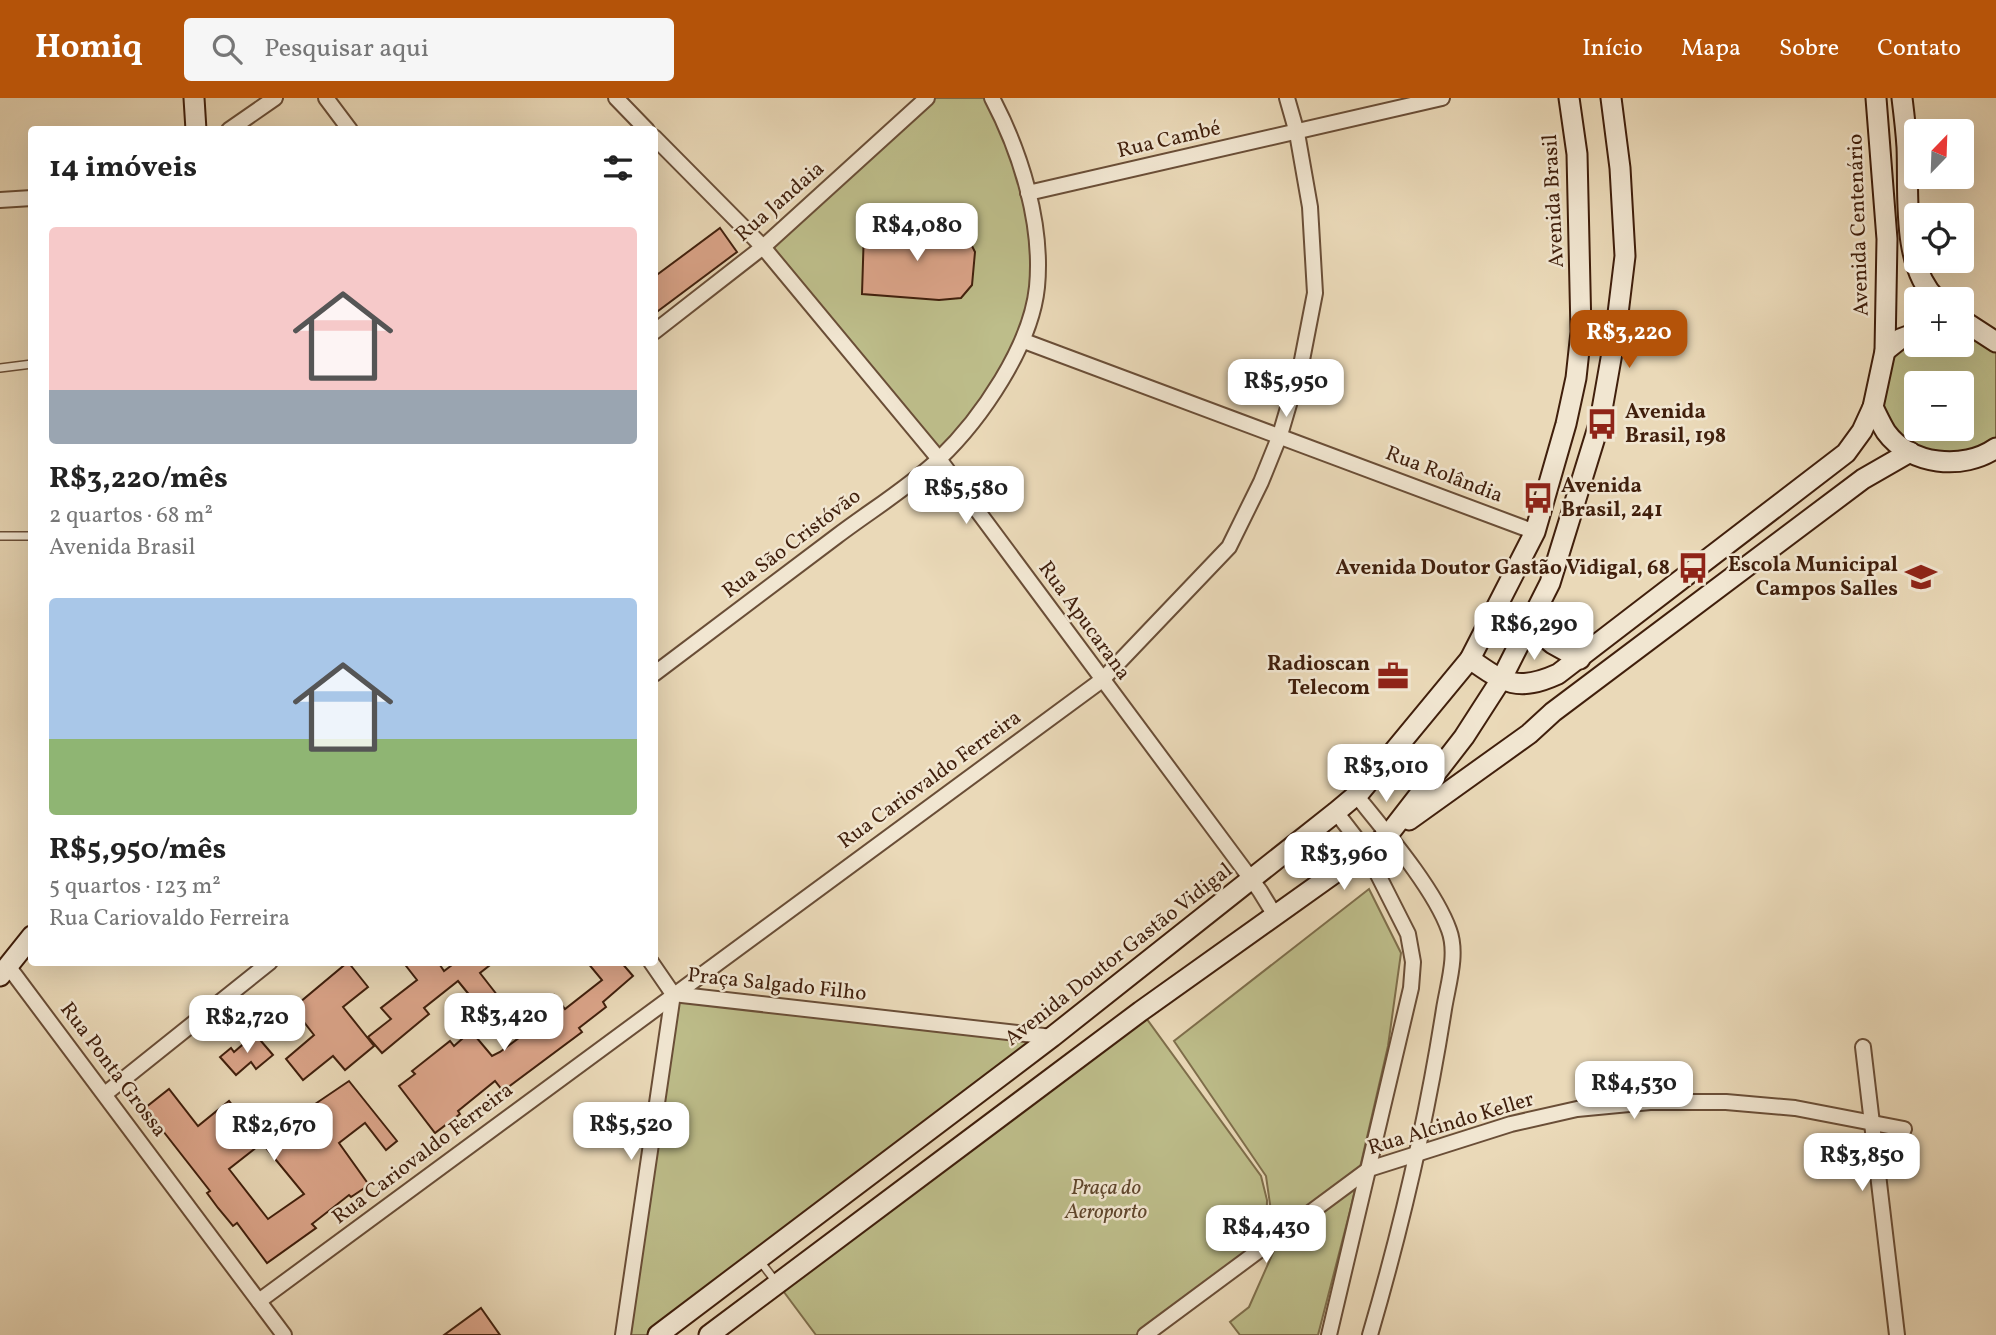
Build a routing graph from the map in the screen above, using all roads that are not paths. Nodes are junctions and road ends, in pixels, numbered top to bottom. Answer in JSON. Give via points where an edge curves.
{"nodes":[{"id":1,"x":194,"y":98,"type":"edge"},
{"id":2,"x":275,"y":98,"type":"edge"},
{"id":3,"x":326,"y":98,"type":"edge"},
{"id":4,"x":616,"y":98,"type":"edge"},
{"id":5,"x":927,"y":98,"type":"edge"},
{"id":6,"x":992,"y":98,"type":"edge"},
{"id":7,"x":1287,"y":98,"type":"edge"},
{"id":8,"x":1442,"y":98,"type":"edge"},
{"id":9,"x":1569,"y":98,"type":"edge"},
{"id":10,"x":1611,"y":98,"type":"edge"},
{"id":11,"x":1876,"y":98,"type":"edge"},
{"id":12,"x":1902,"y":98,"type":"edge"},
{"id":13,"x":195,"y":126,"type":"edge"},
{"id":14,"x":235,"y":126,"type":"edge"},
{"id":15,"x":347,"y":126,"type":"edge"},
{"id":16,"x":643,"y":126,"type":"edge"},
{"id":17,"x":1297,"y":133,"type":"junction"},
{"id":18,"x":658,"y":141,"type":"edge"},
{"id":19,"x":1028,"y":193,"type":"junction"},
{"id":20,"x":28,"y":198,"type":"edge"},
{"id":21,"x":0,"y":200,"type":"edge"},
{"id":22,"x":762,"y":247,"type":"junction"},
{"id":23,"x":1927,"y":287,"type":"edge"},
{"id":24,"x":1974,"y":326,"type":"edge"},
{"id":25,"x":658,"y":328,"type":"edge"},
{"id":26,"x":1974,"y":334,"type":"edge"},
{"id":27,"x":1992,"y":336,"type":"edge"},
{"id":28,"x":1904,"y":338,"type":"edge"},
{"id":29,"x":1024,"y":341,"type":"junction"},
{"id":30,"x":1885,"y":351,"type":"junction"},
{"id":31,"x":28,"y":364,"type":"edge"},
{"id":32,"x":0,"y":368,"type":"edge"},
{"id":33,"x":1873,"y":407,"type":"junction"},
{"id":34,"x":1280,"y":435,"type":"junction"},
{"id":35,"x":1996,"y":448,"type":"edge"},
{"id":36,"x":1910,"y":452,"type":"junction"},
{"id":37,"x":939,"y":459,"type":"junction"},
{"id":38,"x":1535,"y":532,"type":"junction"},
{"id":39,"x":0,"y":536,"type":"edge"},
{"id":40,"x":28,"y":536,"type":"edge"},
{"id":41,"x":1531,"y":626,"type":"junction"},
{"id":42,"x":1470,"y":659,"type":"junction"},
{"id":43,"x":1580,"y":659,"type":"junction"},
{"id":44,"x":658,"y":671,"type":"edge"},
{"id":45,"x":1502,"y":678,"type":"junction"},
{"id":46,"x":1102,"y":680,"type":"junction"},
{"id":47,"x":1534,"y":685,"type":"junction"},
{"id":48,"x":1553,"y":712,"type":"junction"},
{"id":49,"x":1356,"y":794,"type":"junction"},
{"id":50,"x":1336,"y":812,"type":"junction"},
{"id":51,"x":1388,"y":835,"type":"junction"},
{"id":52,"x":1366,"y":851,"type":"junction"},
{"id":53,"x":1251,"y":880,"type":"junction"},
{"id":54,"x":1276,"y":917,"type":"junction"},
{"id":55,"x":28,"y":941,"type":"edge"},
{"id":56,"x":265,"y":966,"type":"edge"},
{"id":57,"x":654,"y":966,"type":"edge"},
{"id":58,"x":4,"y":971,"type":"edge"},
{"id":59,"x":673,"y":994,"type":"junction"},
{"id":60,"x":1052,"y":1037,"type":"junction"},
{"id":61,"x":1863,"y":1047,"type":"dead end"},
{"id":62,"x":105,"y":1094,"type":"junction"},
{"id":63,"x":1872,"y":1123,"type":"junction"},
{"id":64,"x":1904,"y":1129,"type":"dead end"},
{"id":65,"x":1414,"y":1155,"type":"junction"},
{"id":66,"x":1369,"y":1169,"type":"junction"},
{"id":67,"x":758,"y":1257,"type":"junction"},
{"id":68,"x":778,"y":1284,"type":"junction"},
{"id":69,"x":260,"y":1301,"type":"junction"},
{"id":70,"x":284,"y":1335,"type":"edge"},
{"id":71,"x":623,"y":1335,"type":"edge"},
{"id":72,"x":657,"y":1335,"type":"edge"},
{"id":73,"x":709,"y":1335,"type":"edge"},
{"id":74,"x":1145,"y":1335,"type":"edge"},
{"id":75,"x":1329,"y":1335,"type":"edge"},
{"id":76,"x":1370,"y":1335,"type":"edge"},
{"id":77,"x":1897,"y":1335,"type":"edge"}],
"edges":[{"from":1,"to":13,"type":"main road"},
{"from":2,"to":14,"type":"street"},
{"from":3,"to":15,"type":"street"},
{"from":4,"to":16,"type":"street"},
{"from":5,"to":22,"type":"street","name":"Rua Jandaia"},
{"from":6,"to":19,"type":"street","name":"Rua São Cristóvão","via":[[1006,124]]},
{"from":7,"to":17,"type":"street","name":"Rua Cariovaldo Ferreira"},
{"from":8,"to":17,"type":"street","name":"Rua Cambé"},
{"from":9,"to":38,"type":"main road","name":"Avenida Brasil","via":[[1577,154],[1581,332],[1566,424]]},
{"from":10,"to":41,"type":"main road","via":[[1625,256],[1616,330],[1600,421],[1580,491]]},
{"from":11,"to":30,"type":"main road","name":"Avenida Centenário","via":[[1887,239]]},
{"from":12,"to":23,"type":"main road","via":[[1909,229]]},
{"from":17,"to":19,"type":"street","name":"Rua Cambé"},
{"from":17,"to":34,"type":"street","name":"Rua Cariovaldo Ferreira","via":[[1310,206],[1315,293]]},
{"from":18,"to":22,"type":"street","name":"Rua Apucarana"},
{"from":19,"to":29,"type":"street","name":"Rua São Cristóvão","via":[[1036,231],[1037,287]]},
{"from":20,"to":21,"type":"street"},
{"from":22,"to":25,"type":"street","name":"Rua Jandaia"},
{"from":22,"to":37,"type":"street","name":"Rua Apucarana"},
{"from":24,"to":27,"type":"main road"},
{"from":26,"to":27,"type":"main road"},
{"from":28,"to":30,"type":"main road"},
{"from":29,"to":34,"type":"street","name":"Rua Rolândia"},
{"from":29,"to":37,"type":"street","name":"Rua São Cristóvão","via":[[988,402]]},
{"from":30,"to":33,"type":"main road","name":"Avenida Centenário"},
{"from":31,"to":32,"type":"lane"},
{"from":33,"to":36,"type":"main road","via":[[1887,433]]},
{"from":33,"to":43,"type":"main road","via":[[1846,453]]},
{"from":34,"to":38,"type":"street","name":"Rua Rolândia"},
{"from":34,"to":46,"type":"street","name":"Rua Cariovaldo Ferreira","via":[[1229,547]]},
{"from":35,"to":36,"type":"main road","via":[[1954,462],[1927,461]]},
{"from":36,"to":48,"type":"main road","via":[[1863,479]]},
{"from":37,"to":44,"type":"street","name":"Rua São Cristóvão"},
{"from":37,"to":46,"type":"street","name":"Rua Apucarana"},
{"from":38,"to":42,"type":"main road","name":"Avenida Brasil"},
{"from":39,"to":40,"type":"lane"},
{"from":41,"to":43,"type":"main road"},
{"from":41,"to":45,"type":"main road"},
{"from":42,"to":45,"type":"main road"},
{"from":42,"to":49,"type":"main road","name":"Avenida Doutor Gastão Vidigal"},
{"from":43,"to":47,"type":"main road"},
{"from":45,"to":47,"type":"main road"},
{"from":45,"to":51,"type":"main road","via":[[1464,737]]},
{"from":46,"to":53,"type":"street","name":"Rua Apucarana"},
{"from":46,"to":59,"type":"street","name":"Rua Cariovaldo Ferreira"},
{"from":47,"to":48,"type":"main road"},
{"from":48,"to":51,"type":"main road"},
{"from":49,"to":50,"type":"main road","name":"Avenida Doutor Gastão Vidigal"},
{"from":49,"to":51,"type":"street"},
{"from":50,"to":52,"type":"street"},
{"from":50,"to":53,"type":"main road","name":"Avenida Doutor Gastão Vidigal"},
{"from":51,"to":52,"type":"main road"},
{"from":51,"to":65,"type":"street","via":[[1437,905],[1450,932],[1452,957],[1436,1062]]},
{"from":52,"to":54,"type":"main road"},
{"from":52,"to":66,"type":"street","via":[[1408,934],[1413,962]]},
{"from":53,"to":54,"type":"street","name":"Rua Apucarana"},
{"from":53,"to":60,"type":"main road","name":"Avenida Doutor Gastão Vidigal"},
{"from":54,"to":68,"type":"main road","via":[[1141,1011]]},
{"from":55,"to":58,"type":"main road"},
{"from":56,"to":62,"type":"street"},
{"from":57,"to":59,"type":"street"},
{"from":58,"to":62,"type":"street","name":"Rua Ponta Grossa"},
{"from":59,"to":60,"type":"street","name":"Praça Salgado Filho"},
{"from":59,"to":69,"type":"street","name":"Rua Cariovaldo Ferreira"},
{"from":59,"to":71,"type":"street","name":"Praça Salgado Filho"},
{"from":60,"to":67,"type":"main road","name":"Avenida Doutor Gastão Vidigal"},
{"from":61,"to":63,"type":"street"},
{"from":62,"to":69,"type":"street","name":"Rua Ponta Grossa"},
{"from":63,"to":64,"type":"street","name":"Rua Alcindo Keller"},
{"from":63,"to":65,"type":"street","name":"Rua Alcindo Keller","via":[[1795,1108],[1650,1102],[1577,1109]]},
{"from":63,"to":77,"type":"street"},
{"from":65,"to":66,"type":"street","name":"Rua Alcindo Keller"},
{"from":65,"to":76,"type":"street"},
{"from":66,"to":74,"type":"street","name":"Rua Alcindo Keller"},
{"from":66,"to":75,"type":"street"},
{"from":67,"to":68,"type":"lane"},
{"from":67,"to":72,"type":"main road","name":"Avenida Doutor Gastão Vidigal"},
{"from":68,"to":73,"type":"main road"},
{"from":69,"to":70,"type":"street","name":"Rua Ponta Grossa"}]}
